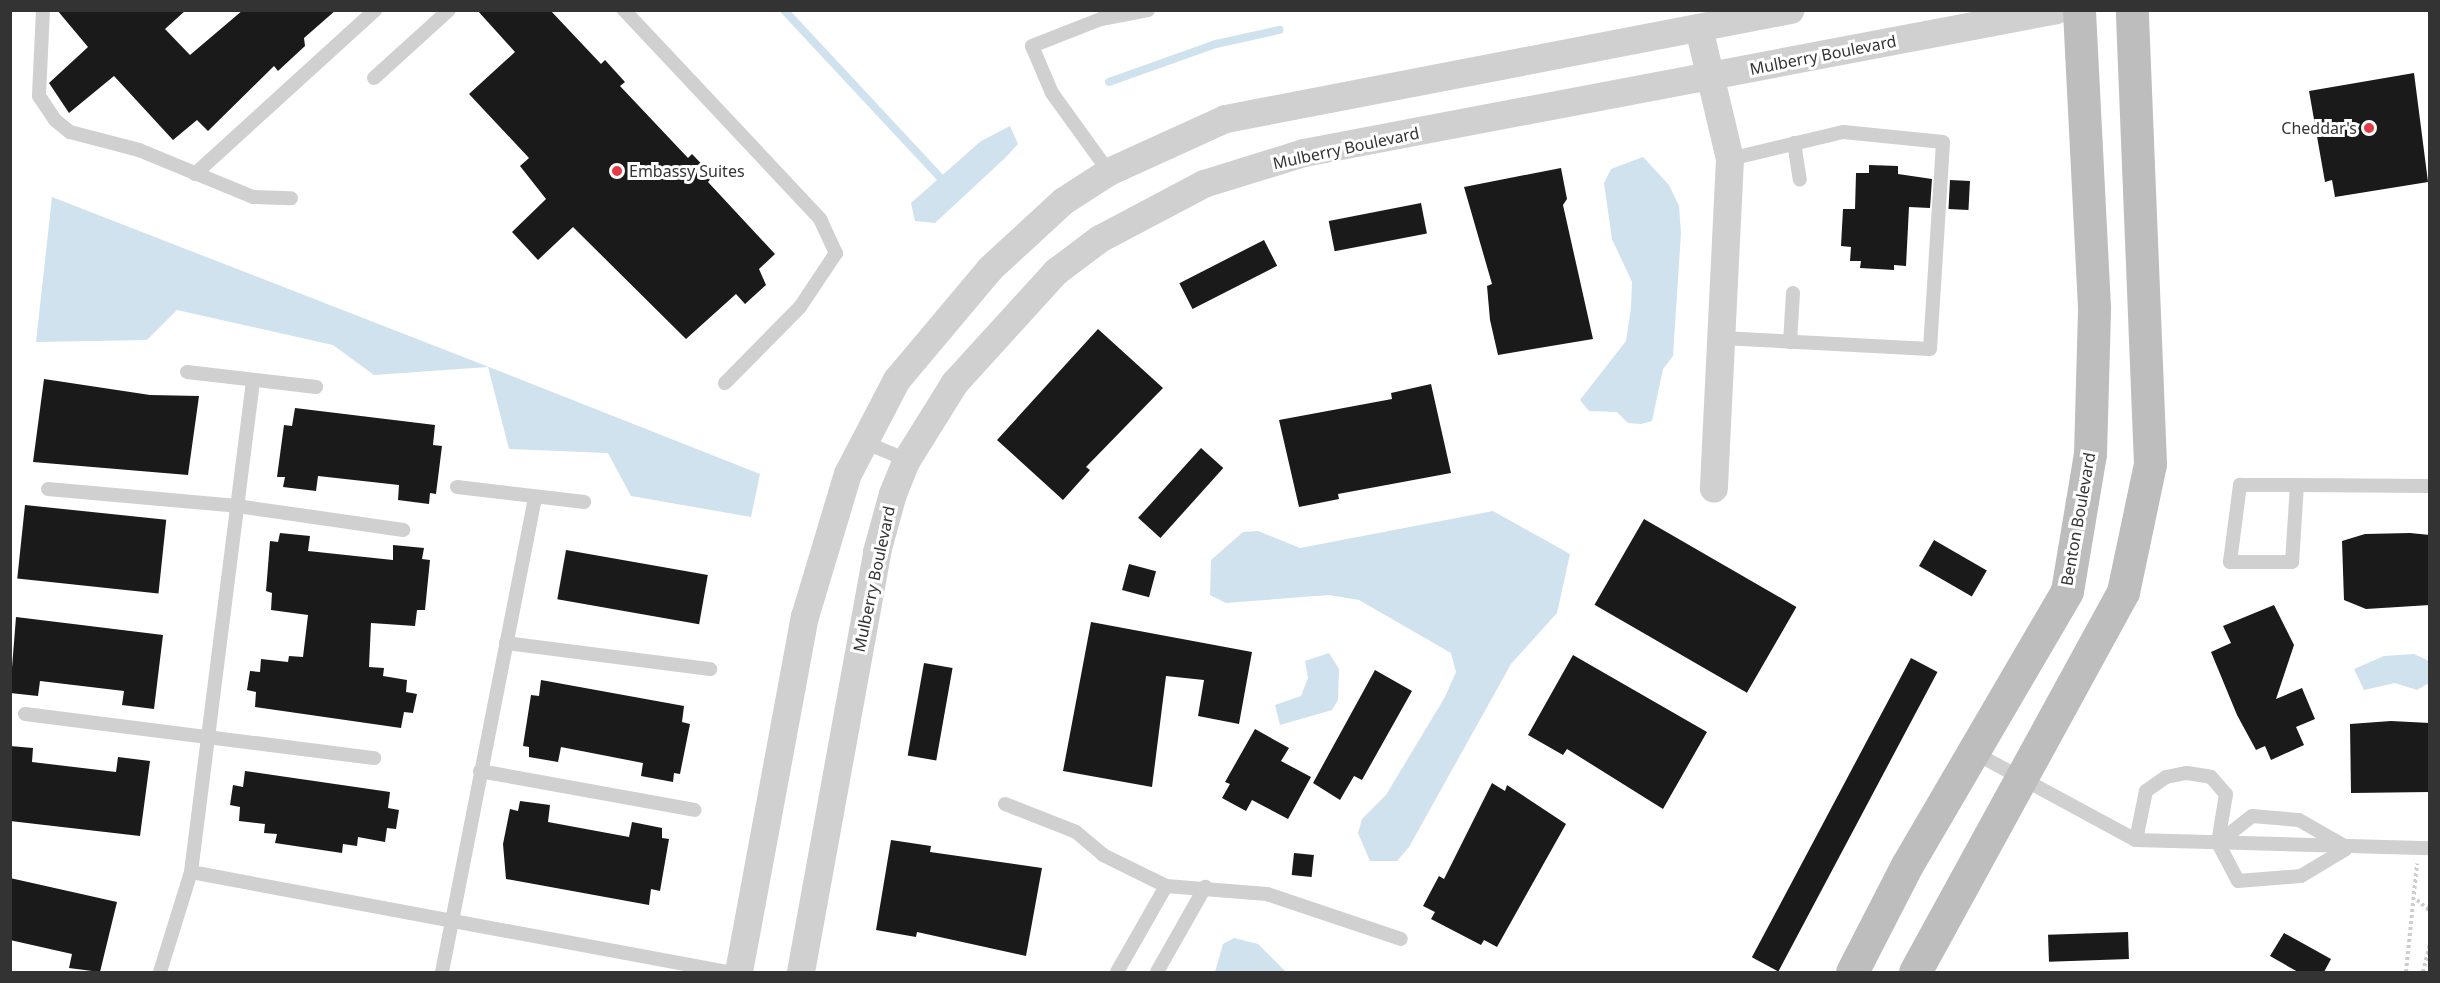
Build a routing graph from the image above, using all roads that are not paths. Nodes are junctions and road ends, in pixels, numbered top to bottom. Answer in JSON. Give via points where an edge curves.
{"nodes":[{"id":1,"x":43,"y":10,"type":"edge"},
{"id":2,"x":375,"y":10,"type":"edge"},
{"id":3,"x":449,"y":10,"type":"edge"},
{"id":4,"x":624,"y":10,"type":"edge"},
{"id":5,"x":1148,"y":10,"type":"edge"},
{"id":6,"x":1791,"y":10,"type":"edge"},
{"id":7,"x":2057,"y":10,"type":"edge"},
{"id":8,"x":2079,"y":10,"type":"edge"},
{"id":9,"x":2132,"y":10,"type":"edge"},
{"id":10,"x":1101,"y":15,"type":"edge"},
{"id":11,"x":1699,"y":28,"type":"junction"},
{"id":12,"x":1708,"y":77,"type":"junction"},
{"id":13,"x":374,"y":78,"type":"dead end"},
{"id":14,"x":1794,"y":143,"type":"junction"},
{"id":15,"x":1730,"y":159,"type":"junction"},
{"id":16,"x":1109,"y":172,"type":"junction"},
{"id":17,"x":195,"y":174,"type":"junction"},
{"id":18,"x":1800,"y":180,"type":"dead end"},
{"id":19,"x":291,"y":198,"type":"dead end"},
{"id":20,"x":1794,"y":293,"type":"dead end"},
{"id":21,"x":1722,"y":338,"type":"junction"},
{"id":22,"x":1790,"y":342,"type":"junction"},
{"id":23,"x":187,"y":372,"type":"dead end"},
{"id":24,"x":253,"y":381,"type":"junction"},
{"id":25,"x":725,"y":383,"type":"dead end"},
{"id":26,"x":316,"y":387,"type":"dead end"},
{"id":27,"x":864,"y":441,"type":"junction"},
{"id":28,"x":907,"y":460,"type":"junction"},
{"id":29,"x":2297,"y":485,"type":"junction"},
{"id":30,"x":2430,"y":486,"type":"edge"},
{"id":31,"x":457,"y":487,"type":"dead end"},
{"id":32,"x":48,"y":489,"type":"dead end"},
{"id":33,"x":1714,"y":489,"type":"dead end"},
{"id":34,"x":535,"y":500,"type":"junction"},
{"id":35,"x":584,"y":502,"type":"dead end"},
{"id":36,"x":237,"y":506,"type":"junction"},
{"id":37,"x":403,"y":530,"type":"dead end"},
{"id":38,"x":506,"y":642,"type":"junction"},
{"id":39,"x":710,"y":669,"type":"dead end"},
{"id":40,"x":25,"y":714,"type":"dead end"},
{"id":41,"x":208,"y":734,"type":"junction"},
{"id":42,"x":1973,"y":752,"type":"junction"},
{"id":43,"x":374,"y":758,"type":"dead end"},
{"id":44,"x":480,"y":771,"type":"junction"},
{"id":45,"x":2023,"y":776,"type":"junction"},
{"id":46,"x":1005,"y":804,"type":"dead end"},
{"id":47,"x":694,"y":810,"type":"dead end"},
{"id":48,"x":2136,"y":840,"type":"junction"},
{"id":49,"x":2218,"y":843,"type":"junction"},
{"id":50,"x":2348,"y":848,"type":"junction"},
{"id":51,"x":2423,"y":848,"type":"edge"},
{"id":52,"x":191,"y":872,"type":"junction"},
{"id":53,"x":1166,"y":886,"type":"junction"},
{"id":54,"x":1205,"y":887,"type":"junction"},
{"id":55,"x":453,"y":923,"type":"junction"},
{"id":56,"x":1401,"y":939,"type":"dead end"},
{"id":57,"x":160,"y":972,"type":"edge"},
{"id":58,"x":442,"y":972,"type":"edge"},
{"id":59,"x":727,"y":972,"type":"edge"},
{"id":60,"x":739,"y":972,"type":"edge"},
{"id":61,"x":801,"y":972,"type":"edge"},
{"id":62,"x":1117,"y":972,"type":"edge"},
{"id":63,"x":1157,"y":972,"type":"edge"},
{"id":64,"x":1852,"y":972,"type":"edge"},
{"id":65,"x":1915,"y":972,"type":"edge"}],
"edges":[{"from":1,"to":17,"type":"lane","via":[[39,96],[55,120],[70,132],[139,150]]},
{"from":2,"to":17,"type":"lane"},
{"from":3,"to":13,"type":"lane"},
{"from":4,"to":25,"type":"lane","via":[[820,219],[836,253],[800,307]]},
{"from":5,"to":10,"type":"lane"},
{"from":6,"to":11,"type":"street"},
{"from":7,"to":12,"type":"street","name":"Mulberry Boulevard"},
{"from":8,"to":42,"type":"street","name":"Benton Boulevard","via":[[2094,307],[2090,454],[2067,591]]},
{"from":9,"to":45,"type":"street","via":[[2150,464],[2123,592]]},
{"from":10,"to":16,"type":"lane","via":[[1032,46],[1052,93]]},
{"from":11,"to":12,"type":"street"},
{"from":11,"to":16,"type":"street","via":[[1268,107],[1185,134]]},
{"from":12,"to":15,"type":"street"},
{"from":12,"to":28,"type":"street","name":"Mulberry Boulevard","via":[[1305,153],[1204,184],[1100,239],[1056,272],[955,383]]},
{"from":14,"to":15,"type":"lane"},
{"from":14,"to":18,"type":"lane"},
{"from":14,"to":22,"type":"lane","via":[[1843,132],[1943,142],[1930,350]]},
{"from":15,"to":21,"type":"street"},
{"from":16,"to":27,"type":"street","via":[[1064,201],[990,268],[911,360]]},
{"from":17,"to":19,"type":"lane","via":[[253,197]]},
{"from":20,"to":22,"type":"lane"},
{"from":21,"to":22,"type":"lane"},
{"from":21,"to":33,"type":"street"},
{"from":23,"to":24,"type":"lane"},
{"from":24,"to":26,"type":"lane"},
{"from":24,"to":36,"type":"lane"},
{"from":27,"to":28,"type":"lane"},
{"from":27,"to":60,"type":"street","via":[[820,554],[805,617]]},
{"from":28,"to":61,"type":"street","name":"Mulberry Boulevard","via":[[876,552]]},
{"from":29,"to":29,"type":"lane","via":[[2292,562],[2230,562],[2240,485]]},
{"from":29,"to":30,"type":"lane"},
{"from":31,"to":34,"type":"lane"},
{"from":32,"to":36,"type":"lane"},
{"from":34,"to":35,"type":"lane"},
{"from":34,"to":38,"type":"lane"},
{"from":36,"to":37,"type":"lane"},
{"from":36,"to":41,"type":"lane"},
{"from":38,"to":39,"type":"lane"},
{"from":38,"to":44,"type":"lane"},
{"from":40,"to":41,"type":"lane"},
{"from":41,"to":43,"type":"lane"},
{"from":41,"to":52,"type":"lane"},
{"from":42,"to":45,"type":"lane"},
{"from":42,"to":64,"type":"street","name":"Benton Boulevard"},
{"from":44,"to":47,"type":"lane"},
{"from":44,"to":55,"type":"lane"},
{"from":45,"to":48,"type":"lane"},
{"from":45,"to":65,"type":"street"},
{"from":46,"to":53,"type":"lane","via":[[1076,832],[1103,855]]},
{"from":48,"to":49,"type":"lane"},
{"from":48,"to":49,"type":"lane","via":[[2146,791],[2166,777],[2187,773],[2211,777],[2226,794]]},
{"from":49,"to":50,"type":"lane"},
{"from":49,"to":50,"type":"lane","via":[[2252,816],[2299,820]]},
{"from":49,"to":50,"type":"lane","via":[[2238,881],[2259,882],[2301,876]]},
{"from":50,"to":51,"type":"lane"},
{"from":52,"to":55,"type":"lane"},
{"from":52,"to":57,"type":"lane"},
{"from":53,"to":54,"type":"lane"},
{"from":53,"to":62,"type":"lane"},
{"from":54,"to":56,"type":"lane","via":[[1300,902]]},
{"from":54,"to":63,"type":"lane"},
{"from":55,"to":58,"type":"lane"},
{"from":55,"to":59,"type":"lane"}]}
